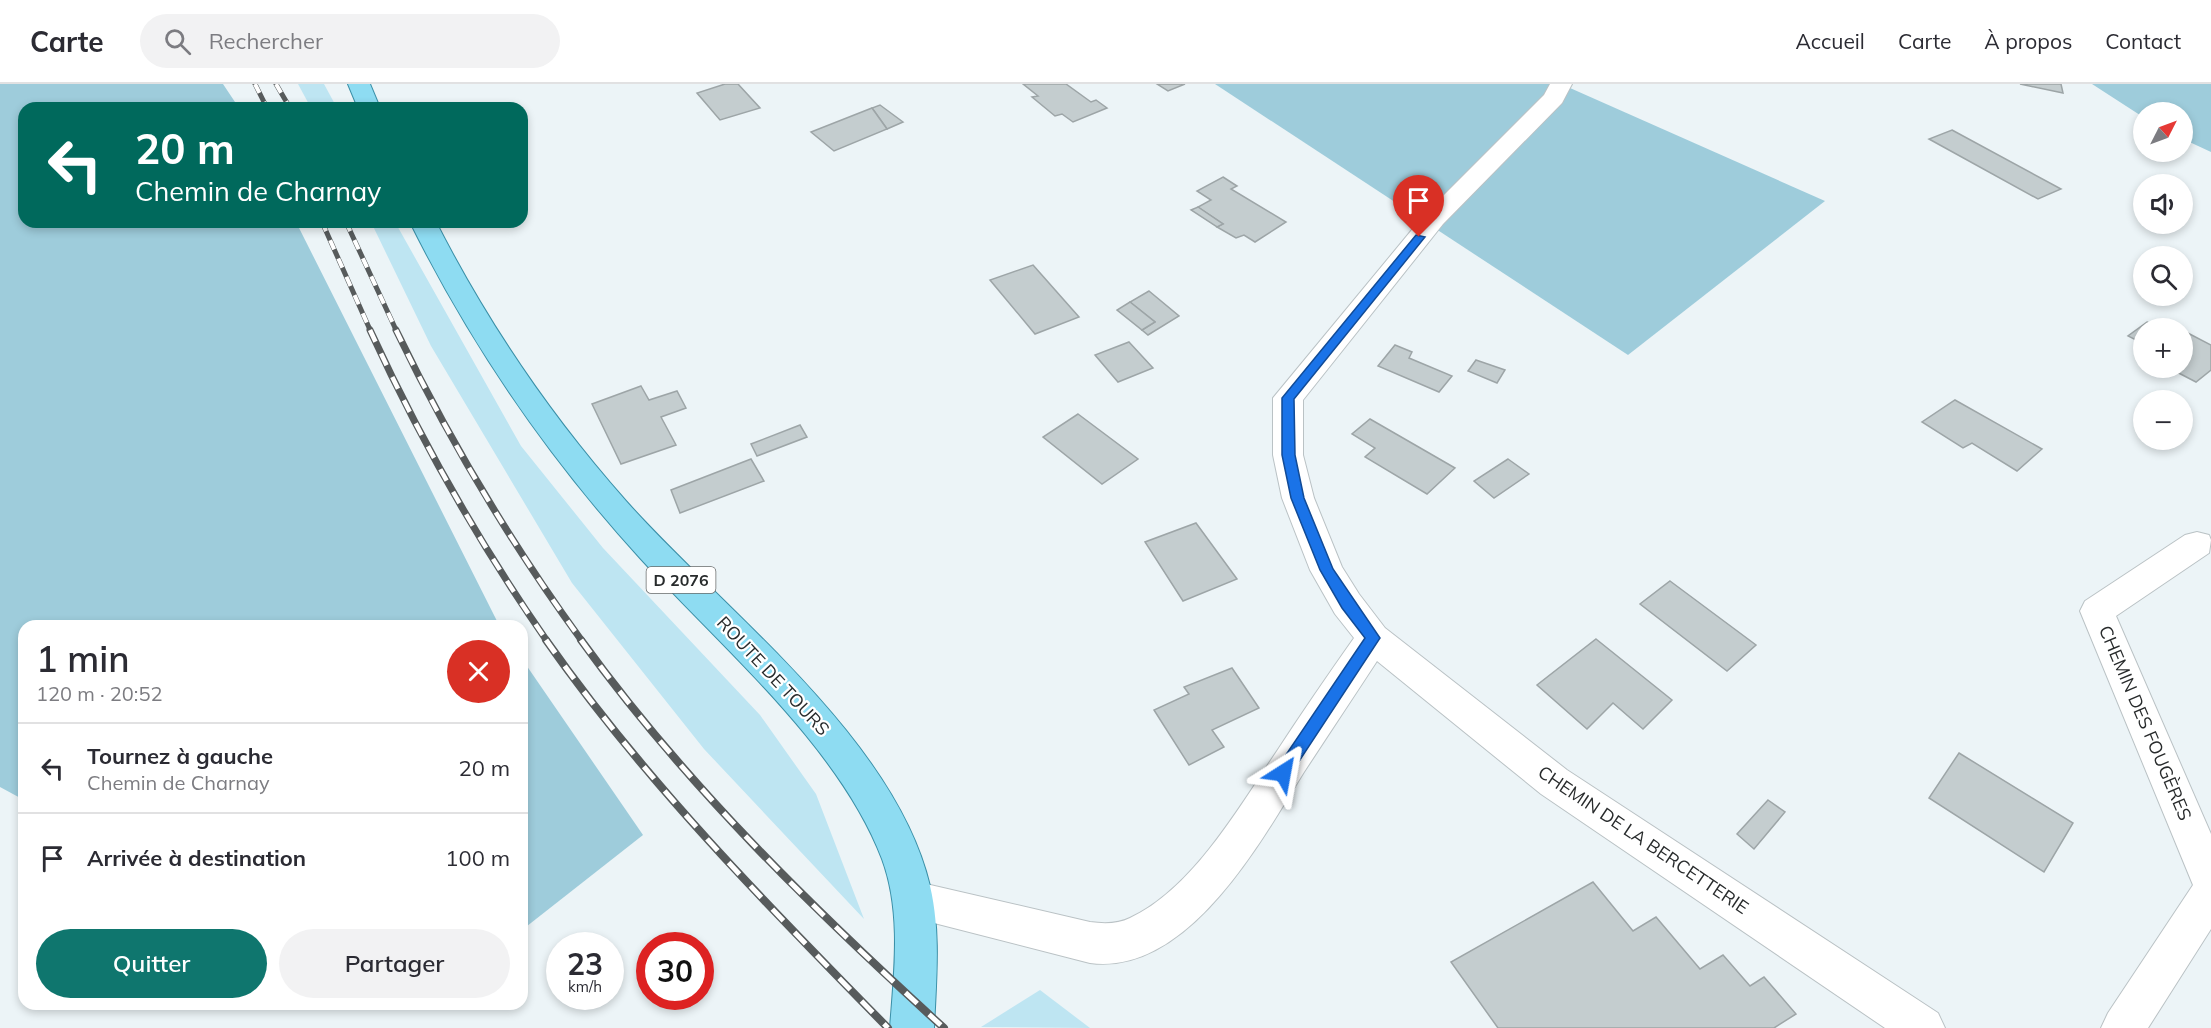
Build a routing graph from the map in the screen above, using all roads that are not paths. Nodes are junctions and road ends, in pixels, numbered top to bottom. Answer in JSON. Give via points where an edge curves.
{"nodes":[{"id":1,"x":359,"y":84,"type":"edge"},
{"id":2,"x":1562,"y":84,"type":"edge"},
{"id":3,"x":366,"y":102,"type":"edge"},
{"id":4,"x":426,"y":228,"type":"edge"},
{"id":5,"x":2197,"y":544,"type":"dead end"},
{"id":6,"x":1373,"y":638,"type":"junction"},
{"id":7,"x":2211,"y":880,"type":"edge"},
{"id":8,"x":2211,"y":893,"type":"edge"},
{"id":9,"x":913,"y":900,"type":"junction"},
{"id":10,"x":912,"y":1028,"type":"edge"},
{"id":11,"x":1923,"y":1028,"type":"edge"},
{"id":12,"x":2122,"y":1028,"type":"edge"}],
"edges":[{"from":1,"to":3,"type":"main road"},
{"from":2,"to":6,"type":"street","name":"CHEMIN DE LA BERCETTERIE","via":[[1554,98],[1434,219],[1288,398],[1288,455],[1298,498],[1327,570]]},
{"from":4,"to":9,"type":"main road","name":"ROUTE DE TOURS","number":"D 2076","via":[[476,324],[543,424],[652,551],[775,672],[856,772],[904,866]]},
{"from":5,"to":7,"type":"street","name":"CHEMIN DES FOUGÈRES","via":[[2097,611]]},
{"from":6,"to":9,"type":"street","via":[[1231,851],[1183,906],[1158,926],[1135,938],[1108,944]]},
{"from":6,"to":11,"type":"street","name":"CHEMIN DE LA BERCETTERIE","via":[[1554,782]]},
{"from":8,"to":12,"type":"street"},
{"from":9,"to":10,"type":"main road","name":"ROUTE DE TOURS","number":"D 2076","via":[[917,936]]}]}
